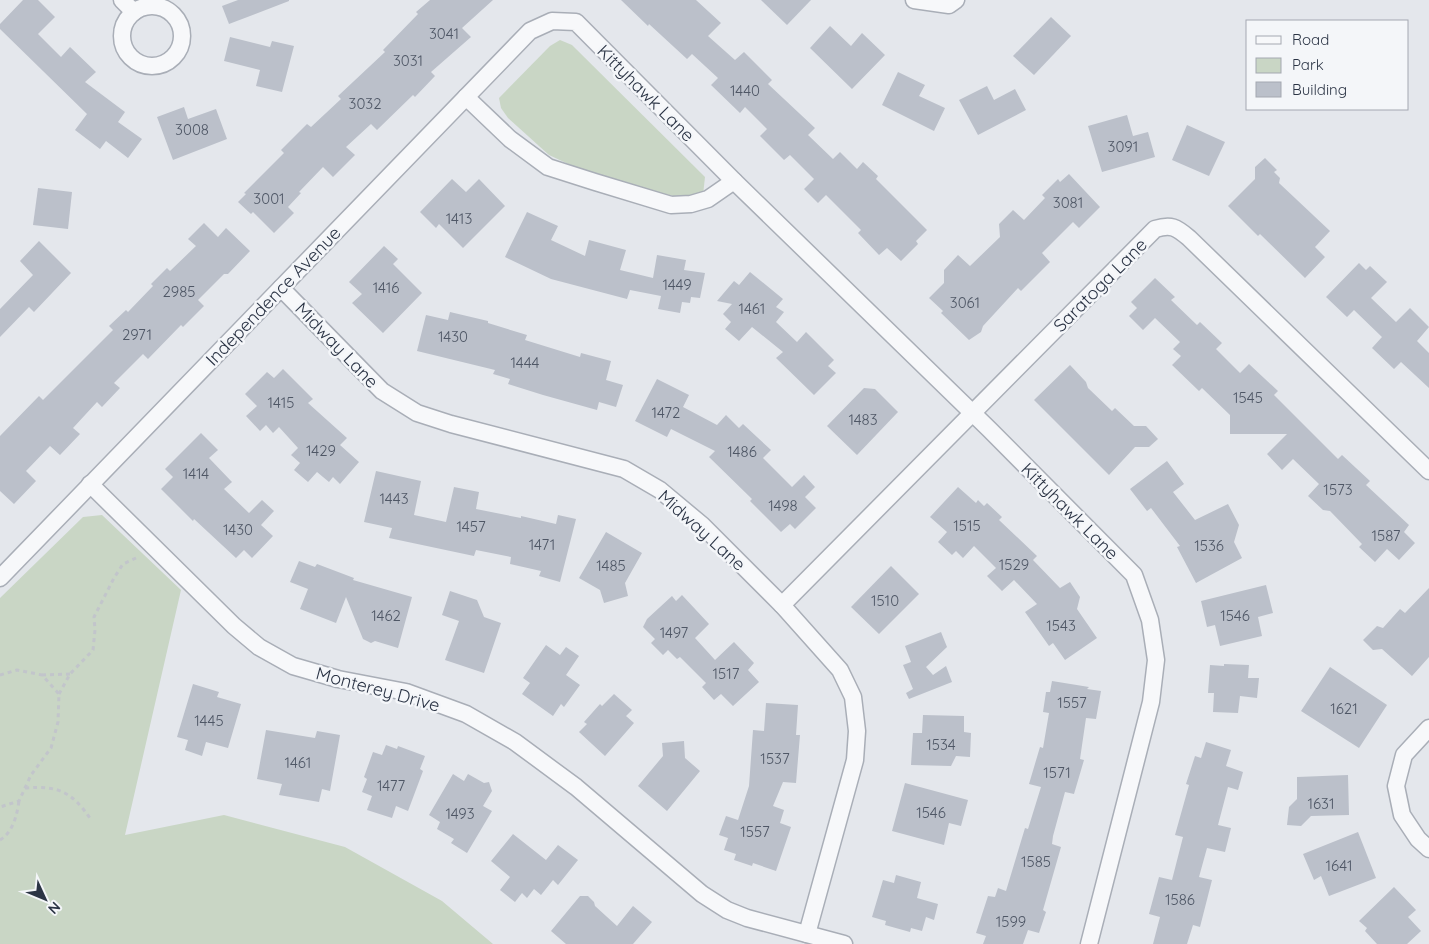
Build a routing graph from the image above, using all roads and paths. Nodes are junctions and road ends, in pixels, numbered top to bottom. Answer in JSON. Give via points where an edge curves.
{"nodes":[{"id":1,"x":122,"y":0,"type":"edge"},
{"id":2,"x":914,"y":0,"type":"edge"},
{"id":3,"x":956,"y":0,"type":"edge"},
{"id":4,"x":134,"y":12,"type":"dead end"},
{"id":5,"x":552,"y":21,"type":"joint"},
{"id":6,"x":466,"y":97,"type":"junction"},
{"id":7,"x":734,"y":181,"type":"junction"},
{"id":8,"x":281,"y":288,"type":"junction"},
{"id":9,"x":972,"y":413,"type":"junction"},
{"id":10,"x":1429,"y":471,"type":"edge"},
{"id":11,"x":90,"y":484,"type":"junction"},
{"id":12,"x":136,"y":558,"type":"dead end"},
{"id":13,"x":0,"y":578,"type":"edge"},
{"id":14,"x":782,"y":605,"type":"junction"},
{"id":15,"x":70,"y":674,"type":"junction"},
{"id":16,"x":0,"y":675,"type":"edge"},
{"id":17,"x":42,"y":675,"type":"junction"},
{"id":18,"x":59,"y":694,"type":"junction"},
{"id":19,"x":1429,"y":728,"type":"edge"},
{"id":20,"x":25,"y":788,"type":"junction"},
{"id":21,"x":19,"y":801,"type":"junction"},
{"id":22,"x":0,"y":807,"type":"edge"},
{"id":23,"x":92,"y":821,"type":"dead end"},
{"id":24,"x":0,"y":840,"type":"edge"},
{"id":25,"x":1429,"y":849,"type":"edge"},
{"id":26,"x":807,"y":934,"type":"junction"},
{"id":27,"x":844,"y":944,"type":"edge"},
{"id":28,"x":1090,"y":944,"type":"edge"}],
"edges":[{"from":1,"to":4,"type":"street"},
{"from":2,"to":3,"type":"street","via":[[949,5]]},
{"from":5,"to":6,"type":"street","name":"Independence Avenue","via":[[530,31]]},
{"from":5,"to":7,"type":"street","name":"Kittyhawk Lane","via":[[576,22]]},
{"from":6,"to":7,"type":"street","via":[[510,139],[548,167],[576,176],[671,205],[708,199]]},
{"from":6,"to":8,"type":"street","name":"Independence Avenue"},
{"from":7,"to":9,"type":"street","name":"Kittyhawk Lane"},
{"from":8,"to":11,"type":"street","name":"Independence Avenue"},
{"from":8,"to":14,"type":"street","name":"Midway Lane","via":[[382,391],[410,409],[452,424],[624,469],[660,490],[702,525]]},
{"from":9,"to":10,"type":"street","name":"Saratoga Lane","via":[[1155,229],[1167,226],[1179,229],[1189,238]]},
{"from":9,"to":14,"type":"street","name":"Saratoga Lane"},
{"from":9,"to":28,"type":"street","name":"Kittyhawk Lane","via":[[1134,576],[1150,620],[1156,660],[1151,702]]},
{"from":11,"to":13,"type":"street","name":"Independence Avenue"},
{"from":11,"to":26,"type":"street","name":"Monterey Drive","via":[[259,647],[293,666],[338,679],[406,692],[466,714],[515,742],[576,786],[702,894],[747,918]]},
{"from":12,"to":15,"type":"path","via":[[122,564],[114,578],[94,617],[93,650]]},
{"from":14,"to":26,"type":"street","name":"Midway Lane","via":[[840,670],[854,697],[857,731],[855,760]]},
{"from":15,"to":17,"type":"path"},
{"from":15,"to":18,"type":"path"},
{"from":16,"to":17,"type":"path","via":[[17,670]]},
{"from":17,"to":18,"type":"path"},
{"from":18,"to":20,"type":"path","via":[[58,722],[51,748]]},
{"from":19,"to":25,"type":"street","via":[[1404,755],[1396,786],[1402,815]]},
{"from":20,"to":21,"type":"path"},
{"from":20,"to":23,"type":"path","via":[[52,788],[67,794],[80,804]]},
{"from":21,"to":22,"type":"path"},
{"from":21,"to":24,"type":"path","via":[[16,819]]},
{"from":26,"to":27,"type":"street","name":"Monterey Drive"}]}
